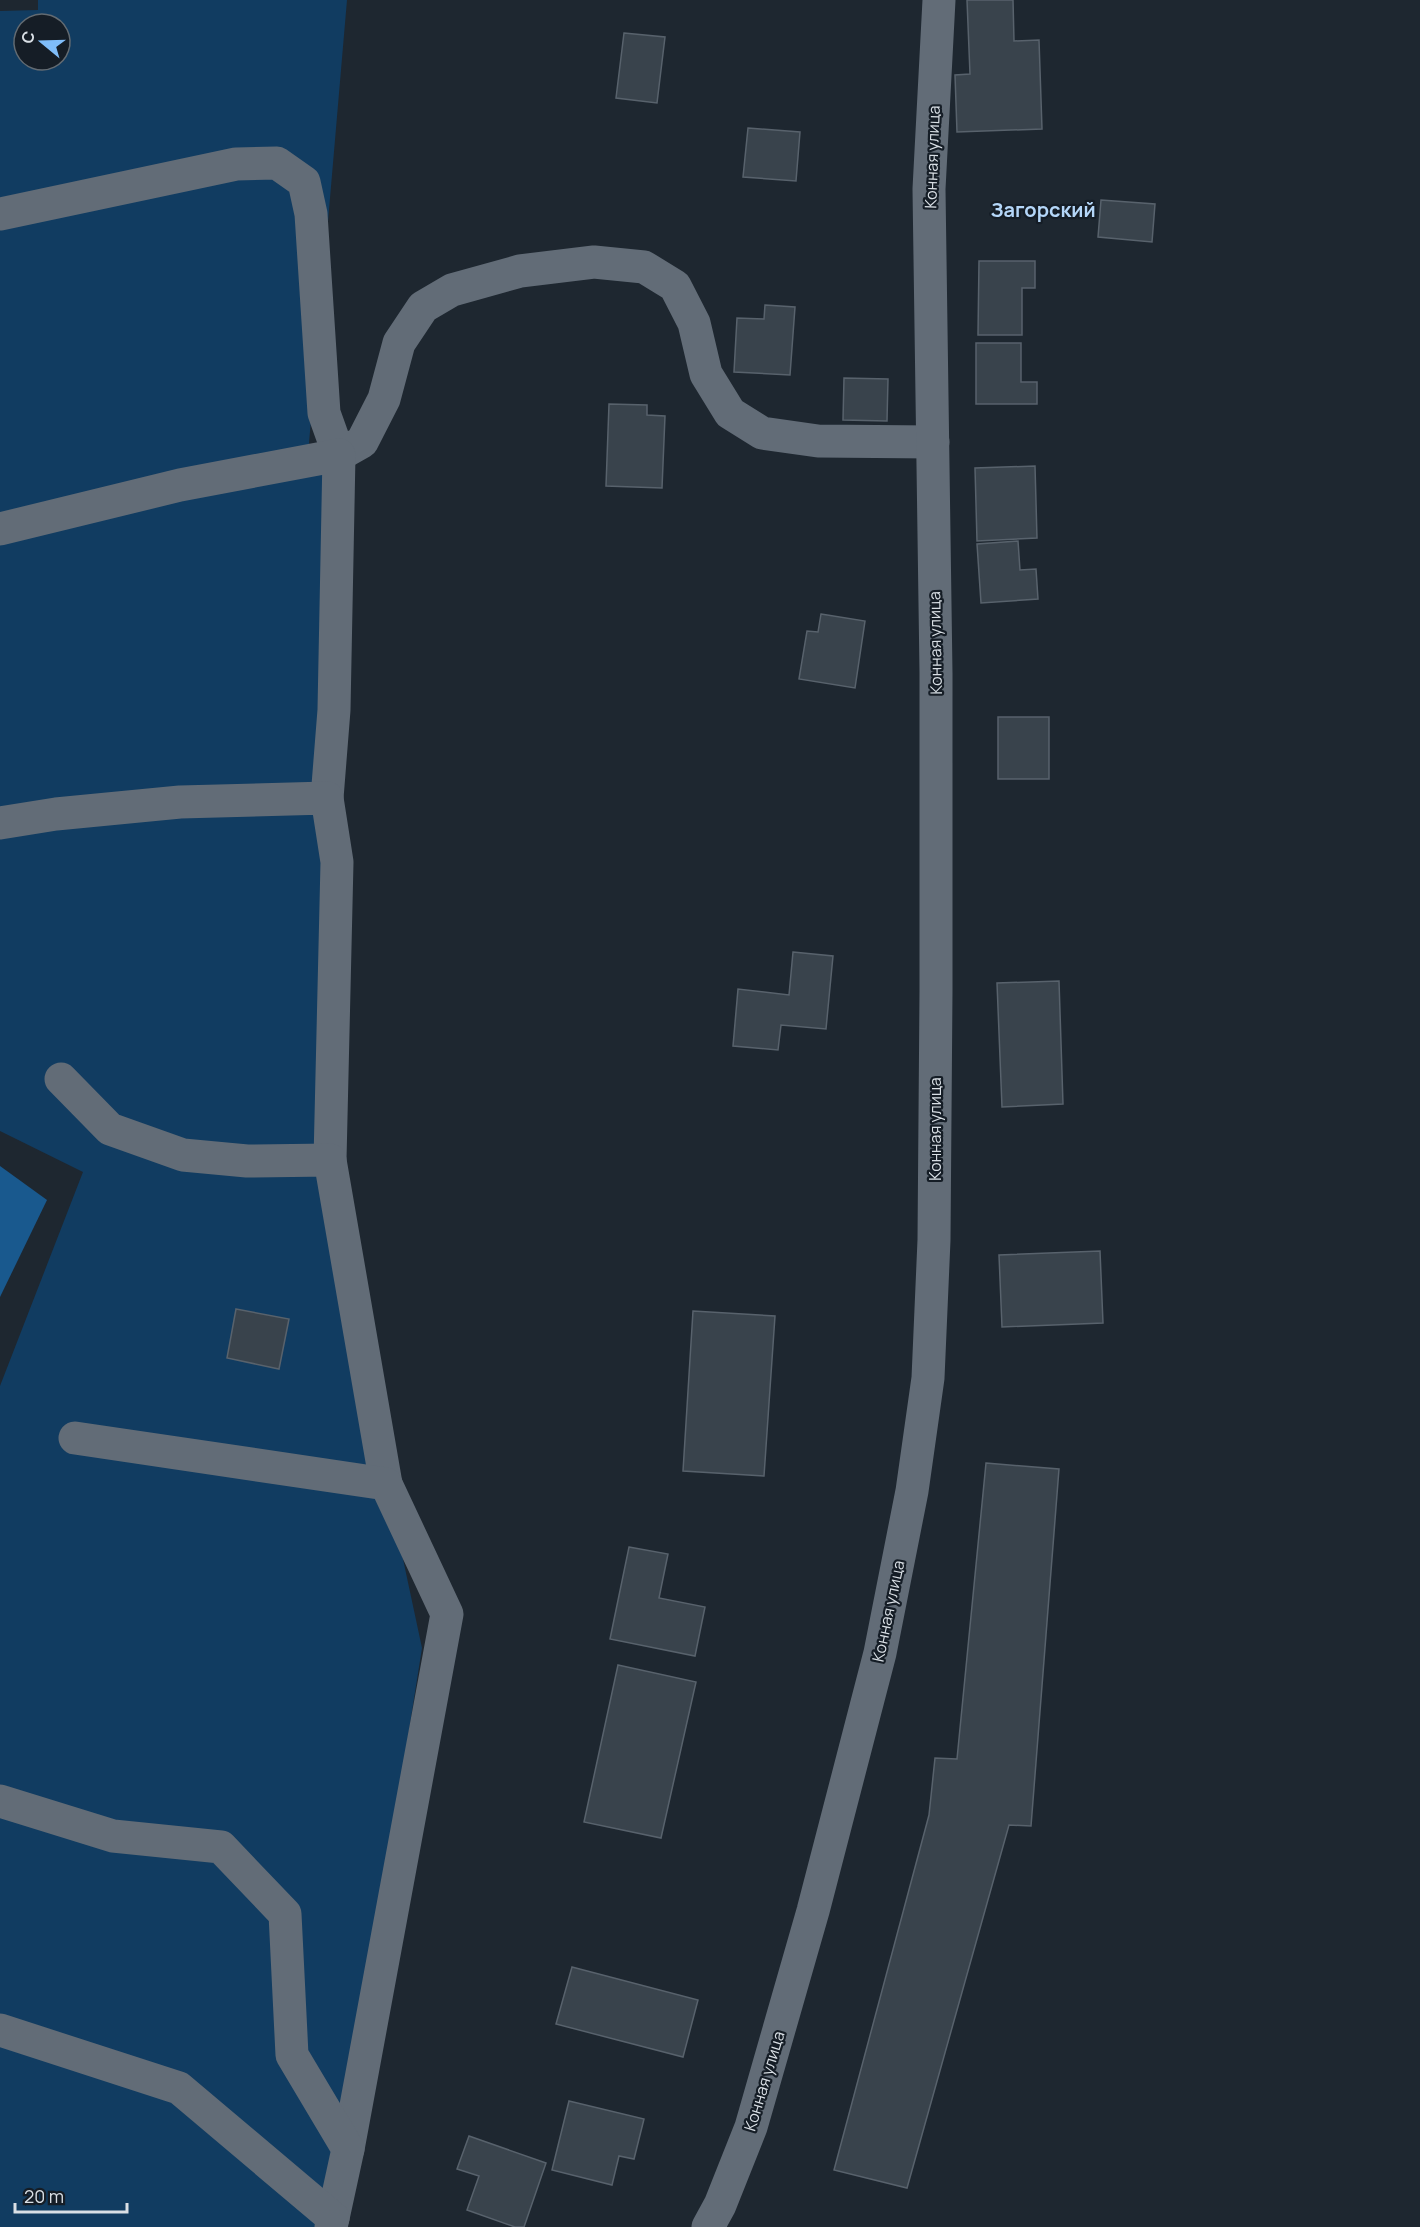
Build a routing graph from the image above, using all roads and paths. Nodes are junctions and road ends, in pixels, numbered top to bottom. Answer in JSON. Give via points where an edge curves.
{"nodes":[{"id":1,"x":939,"y":0,"type":"edge"},
{"id":2,"x":0,"y":214,"type":"edge"},
{"id":3,"x":933,"y":442,"type":"junction"},
{"id":4,"x":339,"y":455,"type":"junction"},
{"id":5,"x":0,"y":529,"type":"edge"},
{"id":6,"x":327,"y":798,"type":"junction"},
{"id":7,"x":0,"y":824,"type":"edge"},
{"id":8,"x":61,"y":1079,"type":"dead end"},
{"id":9,"x":330,"y":1160,"type":"junction"},
{"id":10,"x":75,"y":1438,"type":"dead end"},
{"id":11,"x":386,"y":1484,"type":"junction"},
{"id":12,"x":0,"y":1801,"type":"edge"},
{"id":13,"x":0,"y":2030,"type":"edge"},
{"id":14,"x":348,"y":2149,"type":"junction"},
{"id":15,"x":332,"y":2223,"type":"edge"},
{"id":16,"x":708,"y":2227,"type":"edge"}],
"edges":[{"from":1,"to":3,"type":"street","name":"Конная улица","via":[[929,189]]},
{"from":2,"to":4,"type":"street","via":[[236,164],[277,163],[304,182],[311,214],[324,413]]},
{"from":3,"to":4,"type":"street","via":[[818,441],[762,433],[730,413],[706,374],[694,323],[675,286],[644,267],[594,262],[520,271],[452,290],[423,307],[399,343],[384,399],[362,442]]},
{"from":3,"to":16,"type":"street","name":"Конная улица","via":[[936,1003],[934,1240],[928,1378],[912,1491],[880,1653],[816,1900],[751,2127]]},
{"from":4,"to":5,"type":"street","via":[[180,485]]},
{"from":4,"to":6,"type":"street","via":[[334,710]]},
{"from":6,"to":7,"type":"street","via":[[180,802],[56,814]]},
{"from":6,"to":9,"type":"street","via":[[337,862]]},
{"from":8,"to":9,"type":"street","via":[[110,1129],[183,1155],[247,1161]]},
{"from":9,"to":11,"type":"street"},
{"from":10,"to":11,"type":"street"},
{"from":11,"to":14,"type":"street","via":[[447,1614]]},
{"from":12,"to":14,"type":"street","via":[[113,1836],[221,1847],[285,1914],[292,2055]]},
{"from":13,"to":15,"type":"street","via":[[179,2088]]},
{"from":14,"to":15,"type":"street"}]}
